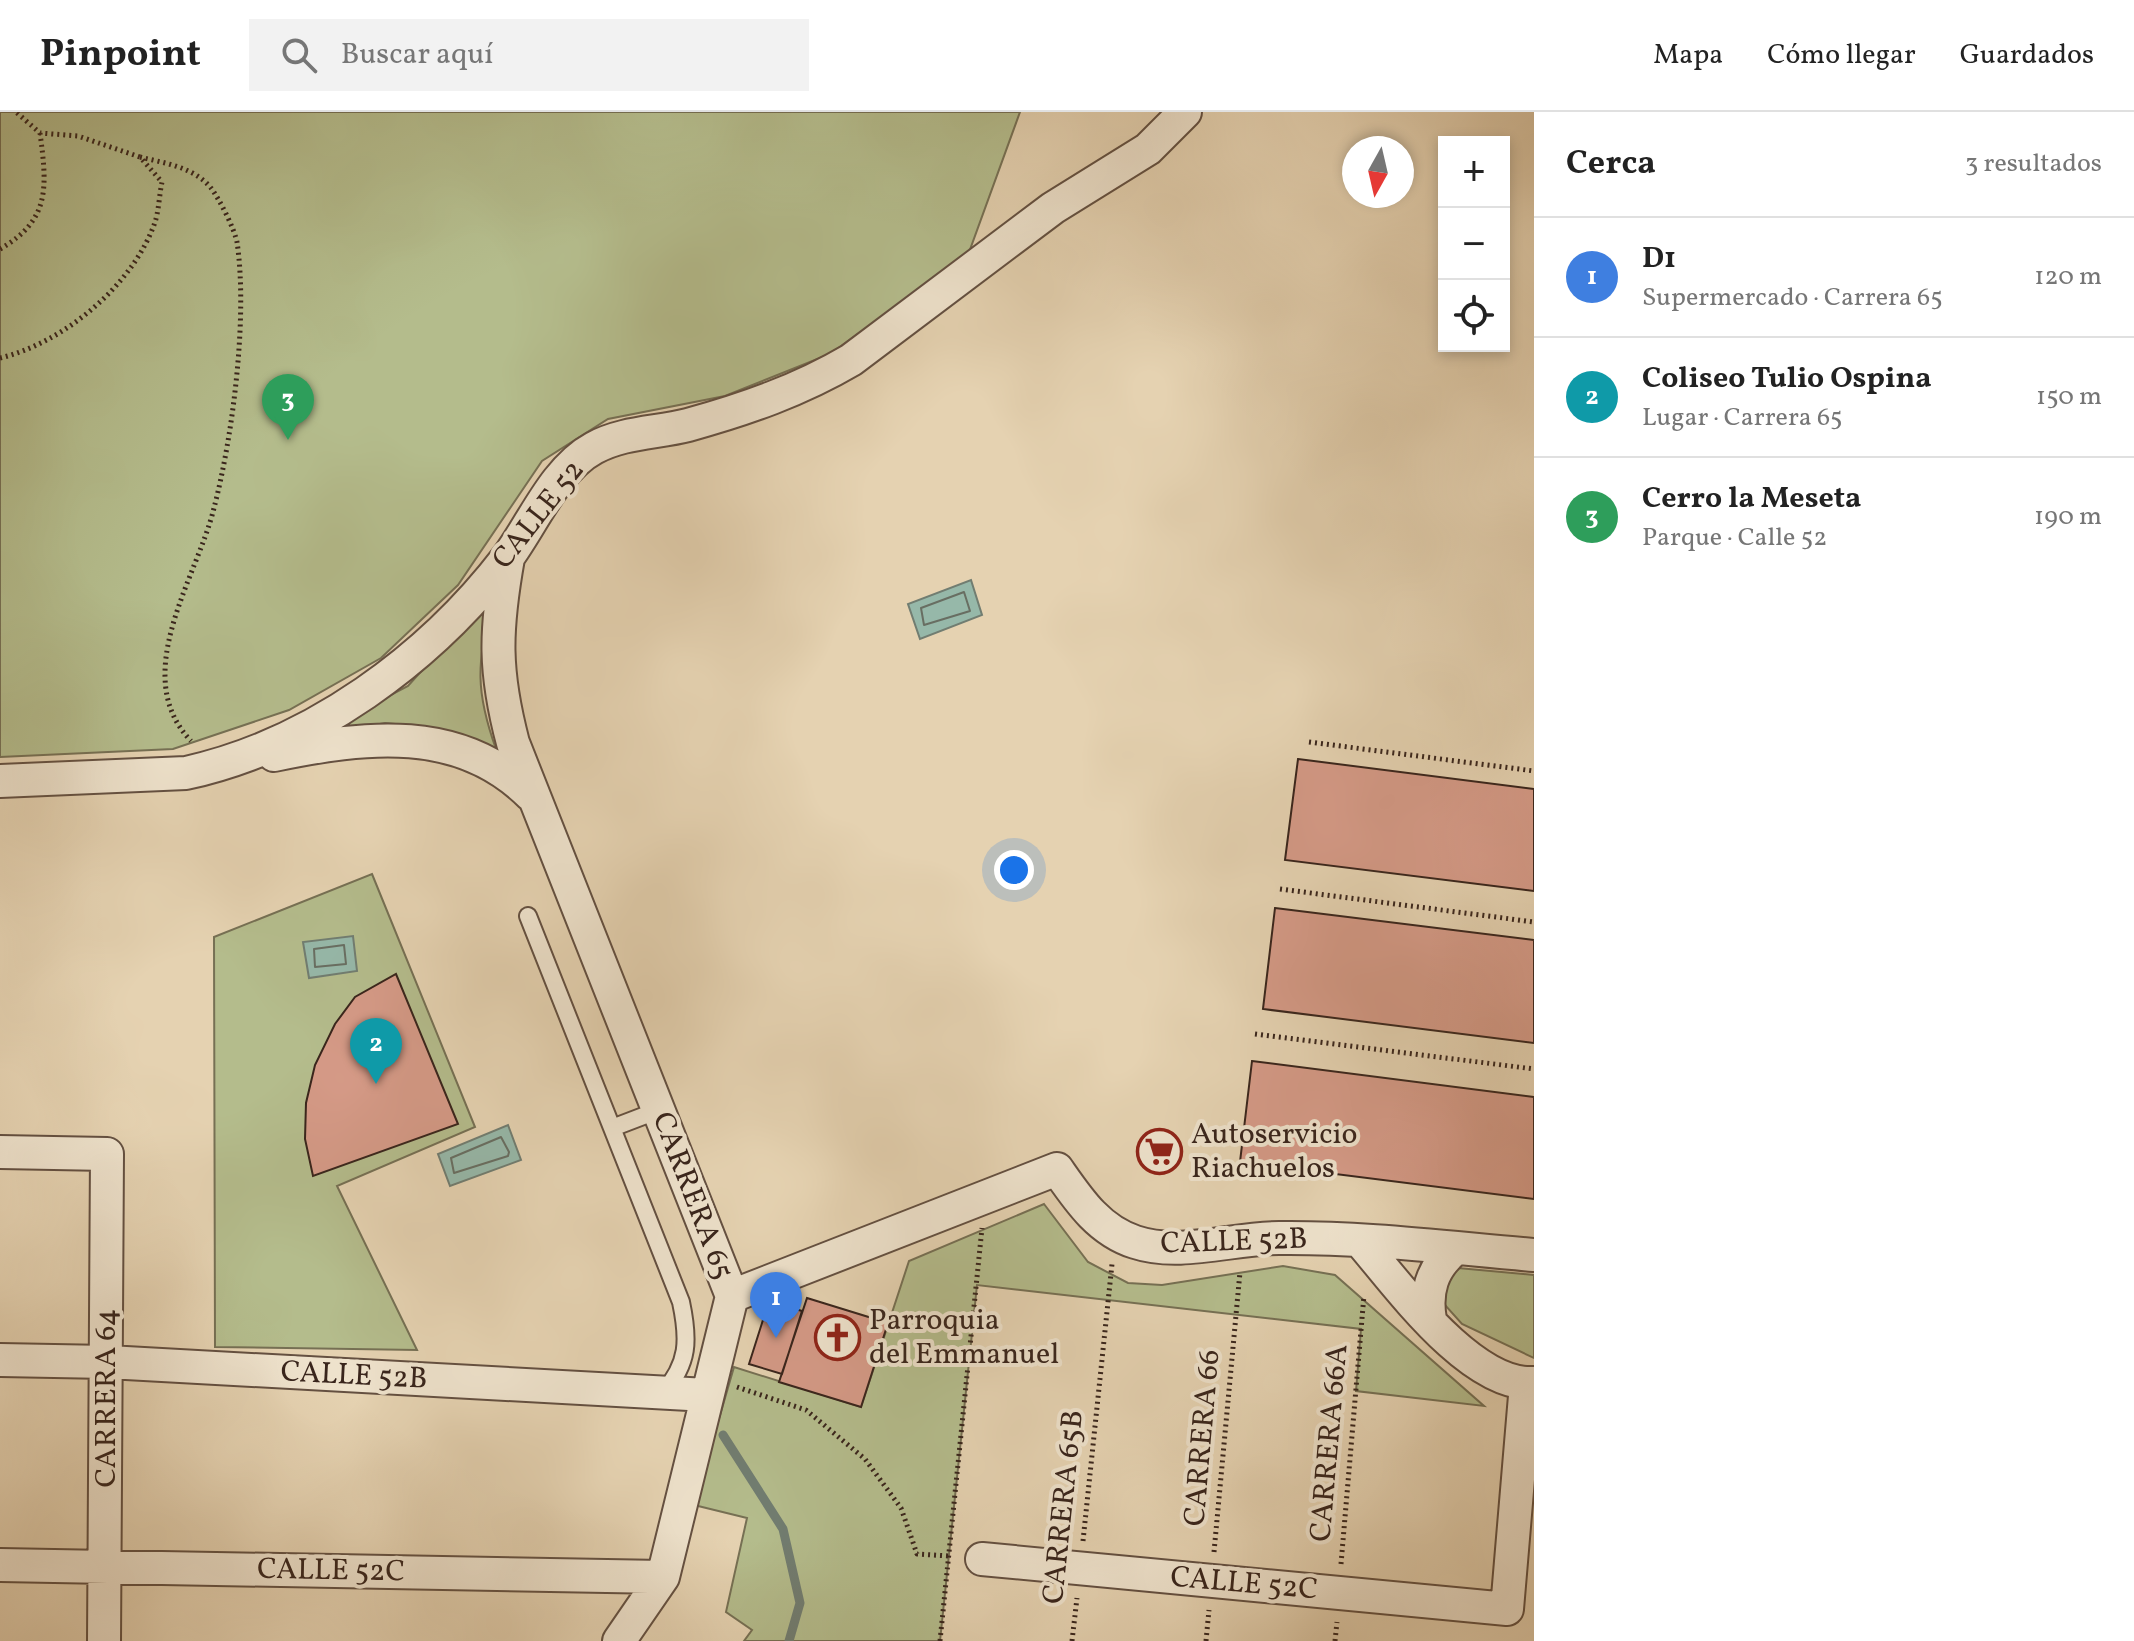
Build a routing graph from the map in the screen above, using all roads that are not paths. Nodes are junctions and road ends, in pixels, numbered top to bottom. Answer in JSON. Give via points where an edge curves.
{"nodes":[{"id":1,"x":1185,"y":112,"type":"edge"},
{"id":2,"x":509,"y":556,"type":"junction"},
{"id":3,"x":216,"y":767,"type":"junction"},
{"id":4,"x":0,"y":781,"type":"edge"},
{"id":5,"x":537,"y":800,"type":"junction"},
{"id":6,"x":528,"y":916,"type":"dead end"},
{"id":7,"x":659,"y":1110,"type":"junction"},
{"id":8,"x":612,"y":1128,"type":"junction"},
{"id":9,"x":0,"y":1152,"type":"edge"},
{"id":10,"x":1365,"y":1246,"type":"junction"},
{"id":11,"x":1455,"y":1249,"type":"junction"},
{"id":12,"x":1534,"y":1255,"type":"edge"},
{"id":13,"x":732,"y":1296,"type":"junction"},
{"id":14,"x":1430,"y":1320,"type":"junction"},
{"id":15,"x":0,"y":1360,"type":"edge"},
{"id":16,"x":108,"y":1362,"type":"junction"},
{"id":17,"x":1530,"y":1384,"type":"edge"},
{"id":18,"x":709,"y":1386,"type":"junction"},
{"id":19,"x":663,"y":1393,"type":"junction"},
{"id":20,"x":982,"y":1559,"type":"road end"},
{"id":21,"x":0,"y":1565,"type":"edge"},
{"id":22,"x":105,"y":1567,"type":"junction"},
{"id":23,"x":663,"y":1577,"type":"junction"},
{"id":24,"x":104,"y":1641,"type":"edge"},
{"id":25,"x":619,"y":1641,"type":"edge"}],
"edges":[{"from":1,"to":2,"type":"street","name":"CALLE 52","via":[[1148,149],[1053,208],[819,379],[699,422],[634,433],[594,448],[571,466]]},
{"from":2,"to":3,"type":"street","name":"CALLE 52","via":[[446,628],[362,696]]},
{"from":2,"to":5,"type":"street","name":"CARRERA 65","via":[[497,646],[498,681],[513,743]]},
{"from":3,"to":4,"type":"street","name":"CALLE 52","via":[[172,774]]},
{"from":3,"to":5,"type":"street","name":"CARRERA 65","via":[[308,748],[394,739],[444,745],[482,758],[508,772]]},
{"from":5,"to":7,"type":"street","name":"CARRERA 65"},
{"from":6,"to":8,"type":"lane"},
{"from":7,"to":8,"type":"lane"},
{"from":7,"to":13,"type":"street","name":"CARRERA 65"},
{"from":8,"to":19,"type":"lane","via":[[681,1302],[688,1336],[678,1375]]},
{"from":9,"to":16,"type":"street","name":"CARRERA 64","via":[[107,1154]]},
{"from":10,"to":11,"type":"street","name":"CALLE 52B"},
{"from":10,"to":13,"type":"street","name":"CALLE 52B","via":[[1311,1238],[1159,1248],[1115,1234],[1082,1205],[1057,1169]]},
{"from":10,"to":14,"type":"street"},
{"from":11,"to":12,"type":"street","name":"CALLE 52B"},
{"from":11,"to":14,"type":"street","via":[[1432,1278]]},
{"from":13,"to":18,"type":"street","name":"CARRERA 65"},
{"from":14,"to":17,"type":"street","via":[[1483,1366]]},
{"from":15,"to":16,"type":"street","name":"CALLE 52B"},
{"from":16,"to":19,"type":"street","name":"CALLE 52B"},
{"from":16,"to":22,"type":"street","name":"CARRERA 64"},
{"from":17,"to":20,"type":"street","name":"CALLE 52C","via":[[1507,1609]]},
{"from":18,"to":19,"type":"street","name":"CALLE 52B"},
{"from":18,"to":23,"type":"street","name":"CARRERA 65"},
{"from":21,"to":22,"type":"street","name":"CALLE 52C"},
{"from":22,"to":23,"type":"street","name":"CALLE 52C"},
{"from":22,"to":24,"type":"street","name":"CARRERA 64"},
{"from":23,"to":25,"type":"street","name":"CARRERA 65"}]}
